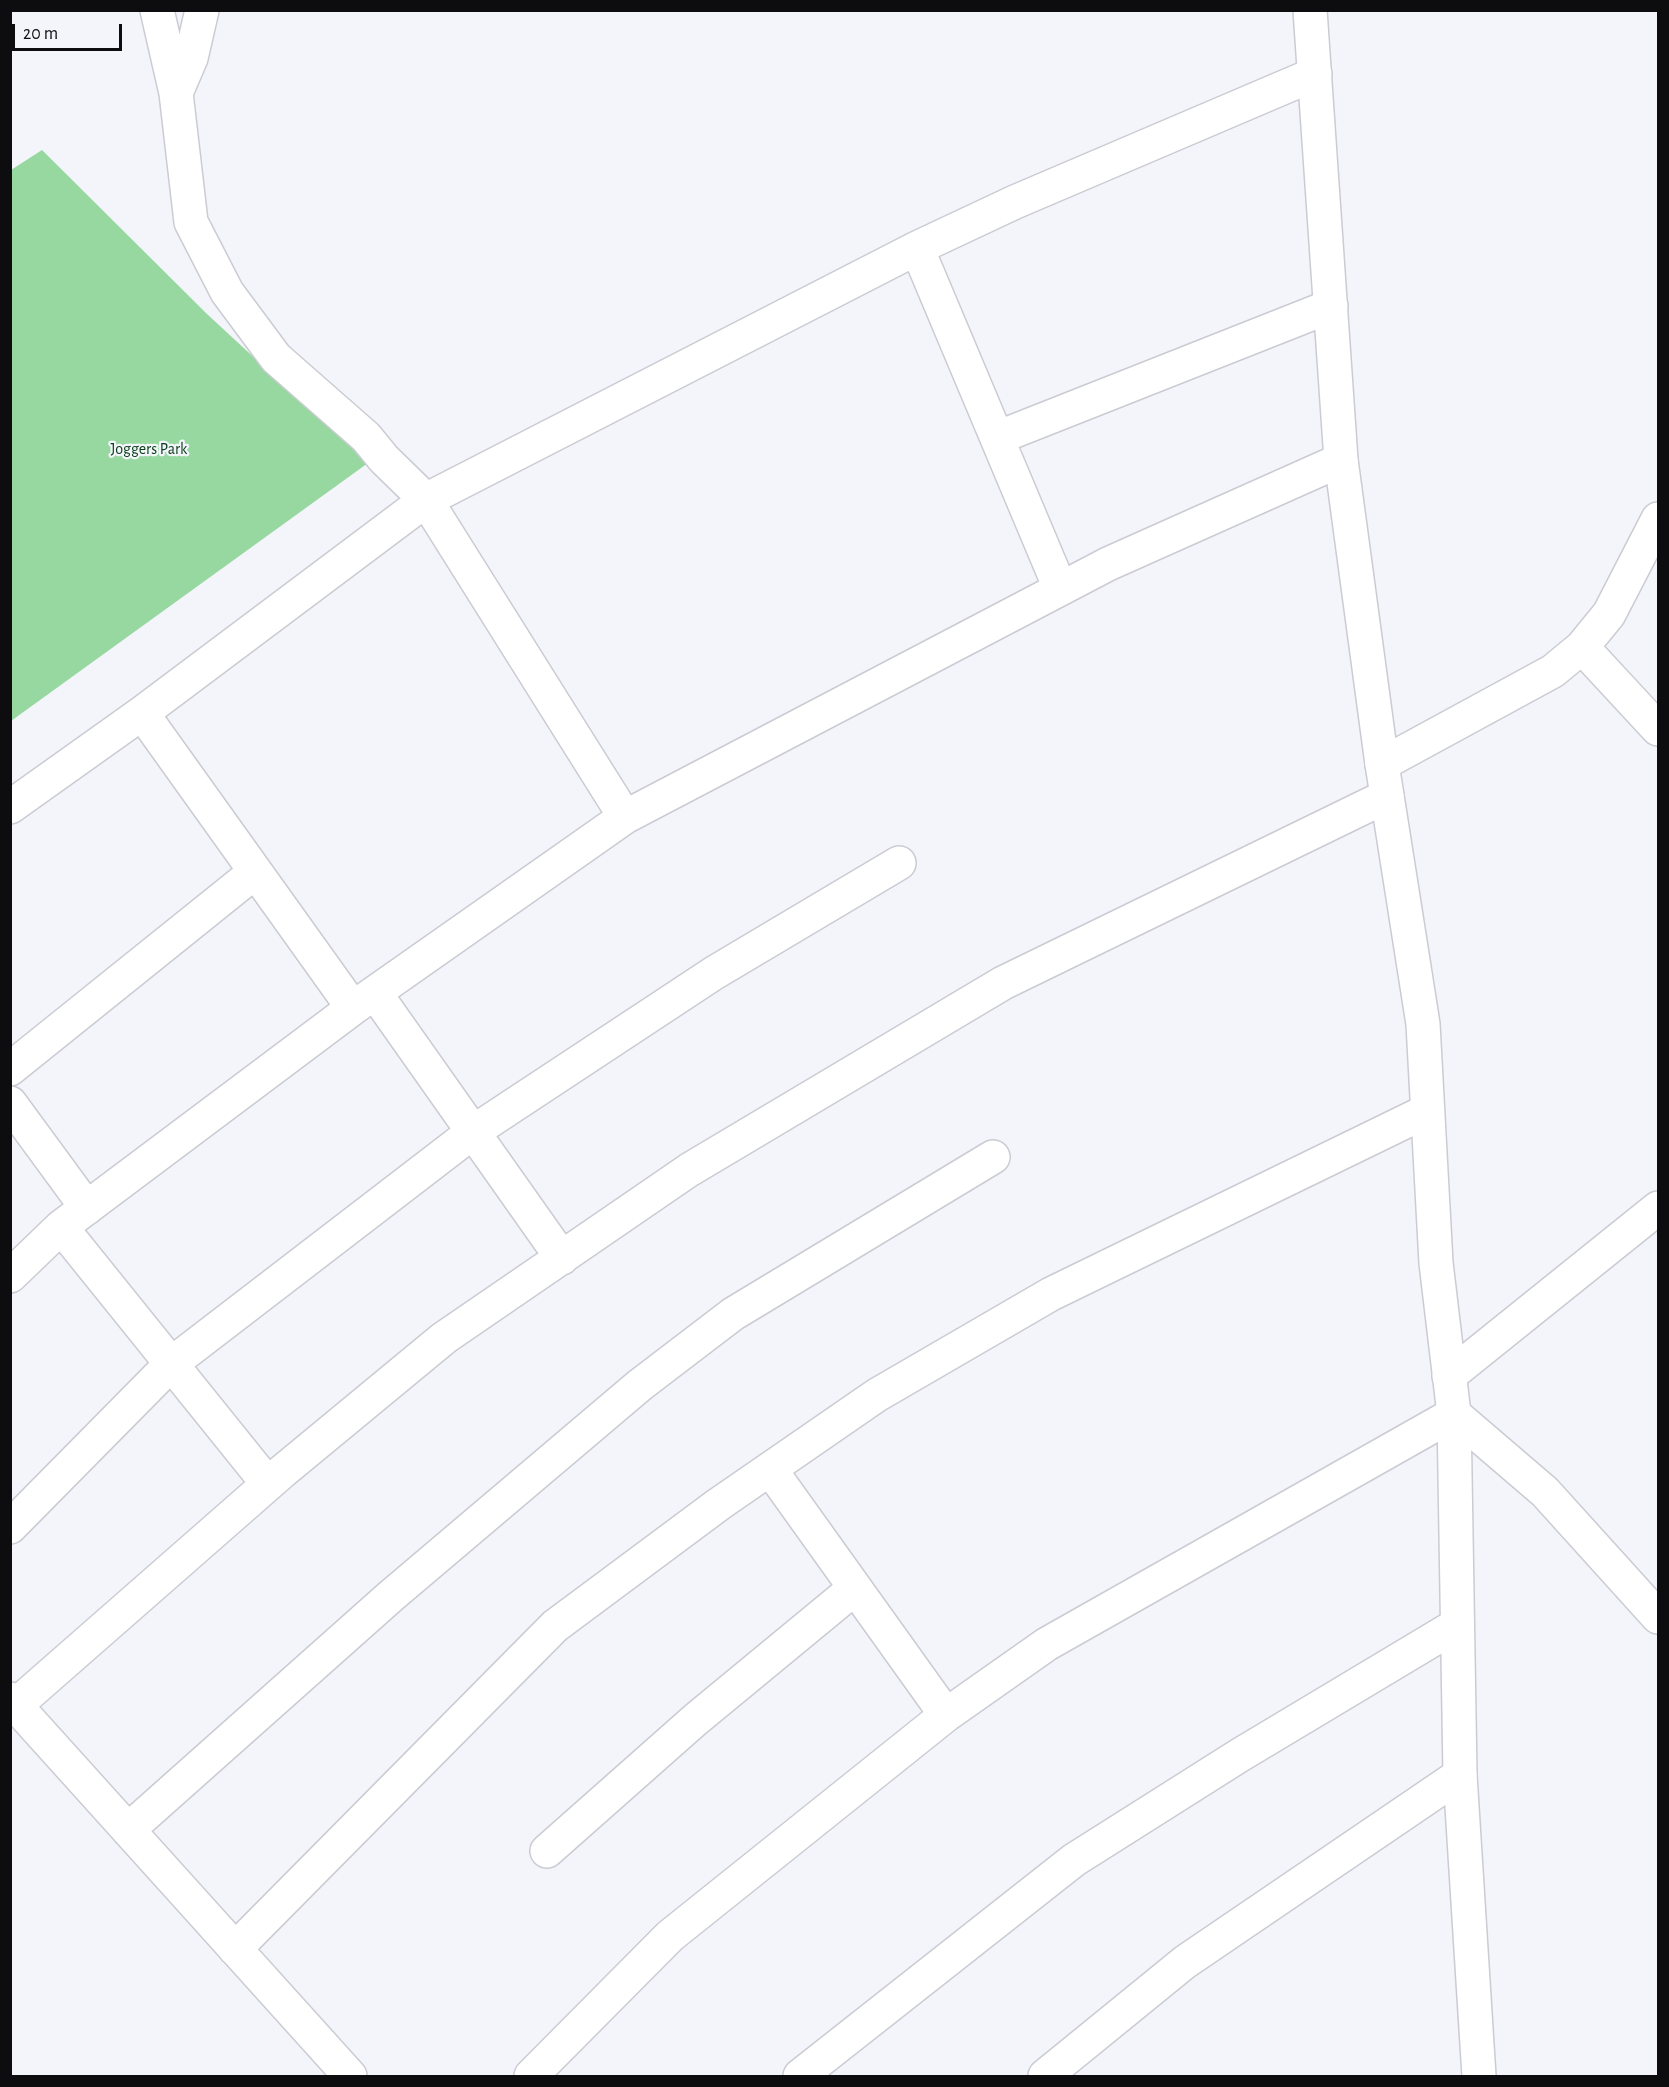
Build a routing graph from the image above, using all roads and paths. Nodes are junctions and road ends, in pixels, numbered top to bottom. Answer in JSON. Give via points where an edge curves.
{"nodes":[{"id":1,"x":157,"y":10,"type":"edge"},
{"id":2,"x":202,"y":10,"type":"edge"},
{"id":3,"x":1310,"y":10,"type":"edge"},
{"id":4,"x":1315,"y":74,"type":"junction"},
{"id":5,"x":176,"y":93,"type":"junction"},
{"id":6,"x":917,"y":248,"type":"junction"},
{"id":7,"x":1331,"y":306,"type":"junction"},
{"id":8,"x":997,"y":438,"type":"junction"},
{"id":9,"x":1341,"y":460,"type":"junction"},
{"id":10,"x":426,"y":500,"type":"junction"},
{"id":11,"x":1659,"y":519,"type":"edge"},
{"id":12,"x":1060,"y":588,"type":"junction"},
{"id":13,"x":1582,"y":647,"type":"junction"},
{"id":14,"x":142,"y":713,"type":"junction"},
{"id":15,"x":1659,"y":729,"type":"edge"},
{"id":16,"x":1382,"y":764,"type":"junction"},
{"id":17,"x":1387,"y":796,"type":"junction"},
{"id":18,"x":10,"y":807,"type":"edge"},
{"id":19,"x":625,"y":818,"type":"junction"},
{"id":20,"x":899,"y":863,"type":"dead end"},
{"id":21,"x":255,"y":872,"type":"junction"},
{"id":22,"x":364,"y":1000,"type":"junction"},
{"id":23,"x":10,"y":1069,"type":"edge"},
{"id":24,"x":10,"y":1103,"type":"edge"},
{"id":25,"x":1427,"y":1111,"type":"junction"},
{"id":26,"x":473,"y":1132,"type":"junction"},
{"id":27,"x":993,"y":1157,"type":"dead end"},
{"id":28,"x":87,"y":1208,"type":"junction"},
{"id":29,"x":1659,"y":1208,"type":"edge"},
{"id":30,"x":61,"y":1227,"type":"junction"},
{"id":31,"x":562,"y":1258,"type":"junction"},
{"id":32,"x":10,"y":1276,"type":"edge"},
{"id":33,"x":171,"y":1364,"type":"junction"},
{"id":34,"x":1449,"y":1376,"type":"junction"},
{"id":35,"x":1454,"y":1414,"type":"junction"},
{"id":36,"x":770,"y":1469,"type":"junction"},
{"id":37,"x":268,"y":1484,"type":"junction"},
{"id":38,"x":10,"y":1527,"type":"edge"},
{"id":39,"x":855,"y":1588,"type":"junction"},
{"id":40,"x":1659,"y":1617,"type":"edge"},
{"id":41,"x":1457,"y":1625,"type":"junction"},
{"id":42,"x":13,"y":1702,"type":"edge"},
{"id":43,"x":946,"y":1715,"type":"junction"},
{"id":44,"x":1460,"y":1775,"type":"junction"},
{"id":45,"x":128,"y":1830,"type":"junction"},
{"id":46,"x":547,"y":1851,"type":"dead end"},
{"id":47,"x":235,"y":1949,"type":"junction"},
{"id":48,"x":350,"y":2076,"type":"edge"},
{"id":49,"x":531,"y":2076,"type":"edge"},
{"id":50,"x":800,"y":2076,"type":"edge"},
{"id":51,"x":1045,"y":2076,"type":"edge"},
{"id":52,"x":1479,"y":2076,"type":"edge"}],
"edges":[{"from":1,"to":5,"type":"street"},
{"from":2,"to":5,"type":"street","via":[[191,58]]},
{"from":3,"to":4,"type":"street"},
{"from":4,"to":6,"type":"street","via":[[1025,197]]},
{"from":4,"to":7,"type":"street"},
{"from":5,"to":10,"type":"street","via":[[191,222],[227,292],[276,358],[366,437]]},
{"from":6,"to":8,"type":"street"},
{"from":6,"to":10,"type":"street"},
{"from":7,"to":8,"type":"street"},
{"from":7,"to":9,"type":"street"},
{"from":8,"to":12,"type":"street"},
{"from":9,"to":12,"type":"street"},
{"from":9,"to":16,"type":"street"},
{"from":10,"to":14,"type":"street"},
{"from":10,"to":19,"type":"street"},
{"from":11,"to":13,"type":"street","via":[[1609,614]]},
{"from":12,"to":19,"type":"street"},
{"from":13,"to":15,"type":"street"},
{"from":13,"to":16,"type":"street","via":[[1553,671]]},
{"from":14,"to":18,"type":"street"},
{"from":14,"to":21,"type":"street"},
{"from":16,"to":17,"type":"street"},
{"from":17,"to":25,"type":"street","via":[[1423,1024]]},
{"from":17,"to":31,"type":"street","via":[[1003,983],[689,1170]]},
{"from":19,"to":22,"type":"street"},
{"from":20,"to":26,"type":"street","via":[[714,973]]},
{"from":21,"to":22,"type":"street"},
{"from":21,"to":23,"type":"street"},
{"from":22,"to":26,"type":"street"},
{"from":22,"to":28,"type":"street"},
{"from":24,"to":28,"type":"street"},
{"from":25,"to":34,"type":"street","via":[[1436,1263]]},
{"from":25,"to":36,"type":"street","via":[[1051,1293],[877,1395]]},
{"from":26,"to":31,"type":"street"},
{"from":26,"to":33,"type":"street"},
{"from":27,"to":45,"type":"street","via":[[733,1314],[640,1385],[391,1596]]},
{"from":28,"to":30,"type":"street"},
{"from":29,"to":34,"type":"street"},
{"from":30,"to":32,"type":"street"},
{"from":30,"to":33,"type":"street"},
{"from":31,"to":37,"type":"street","via":[[444,1338]]},
{"from":33,"to":37,"type":"street"},
{"from":33,"to":38,"type":"street"},
{"from":34,"to":35,"type":"street"},
{"from":35,"to":40,"type":"street","via":[[1545,1492]]},
{"from":35,"to":41,"type":"street"},
{"from":35,"to":43,"type":"street","via":[[1047,1644]]},
{"from":36,"to":39,"type":"street"},
{"from":36,"to":47,"type":"street","via":[[555,1626]]},
{"from":37,"to":42,"type":"street"},
{"from":39,"to":43,"type":"street"},
{"from":39,"to":46,"type":"street","via":[[695,1720]]},
{"from":41,"to":44,"type":"street"},
{"from":41,"to":50,"type":"street","via":[[1074,1860]]},
{"from":42,"to":45,"type":"street"},
{"from":43,"to":49,"type":"street","via":[[670,1936]]},
{"from":44,"to":51,"type":"street","via":[[1185,1962]]},
{"from":44,"to":52,"type":"street"},
{"from":45,"to":47,"type":"street"},
{"from":47,"to":48,"type":"street"}]}
